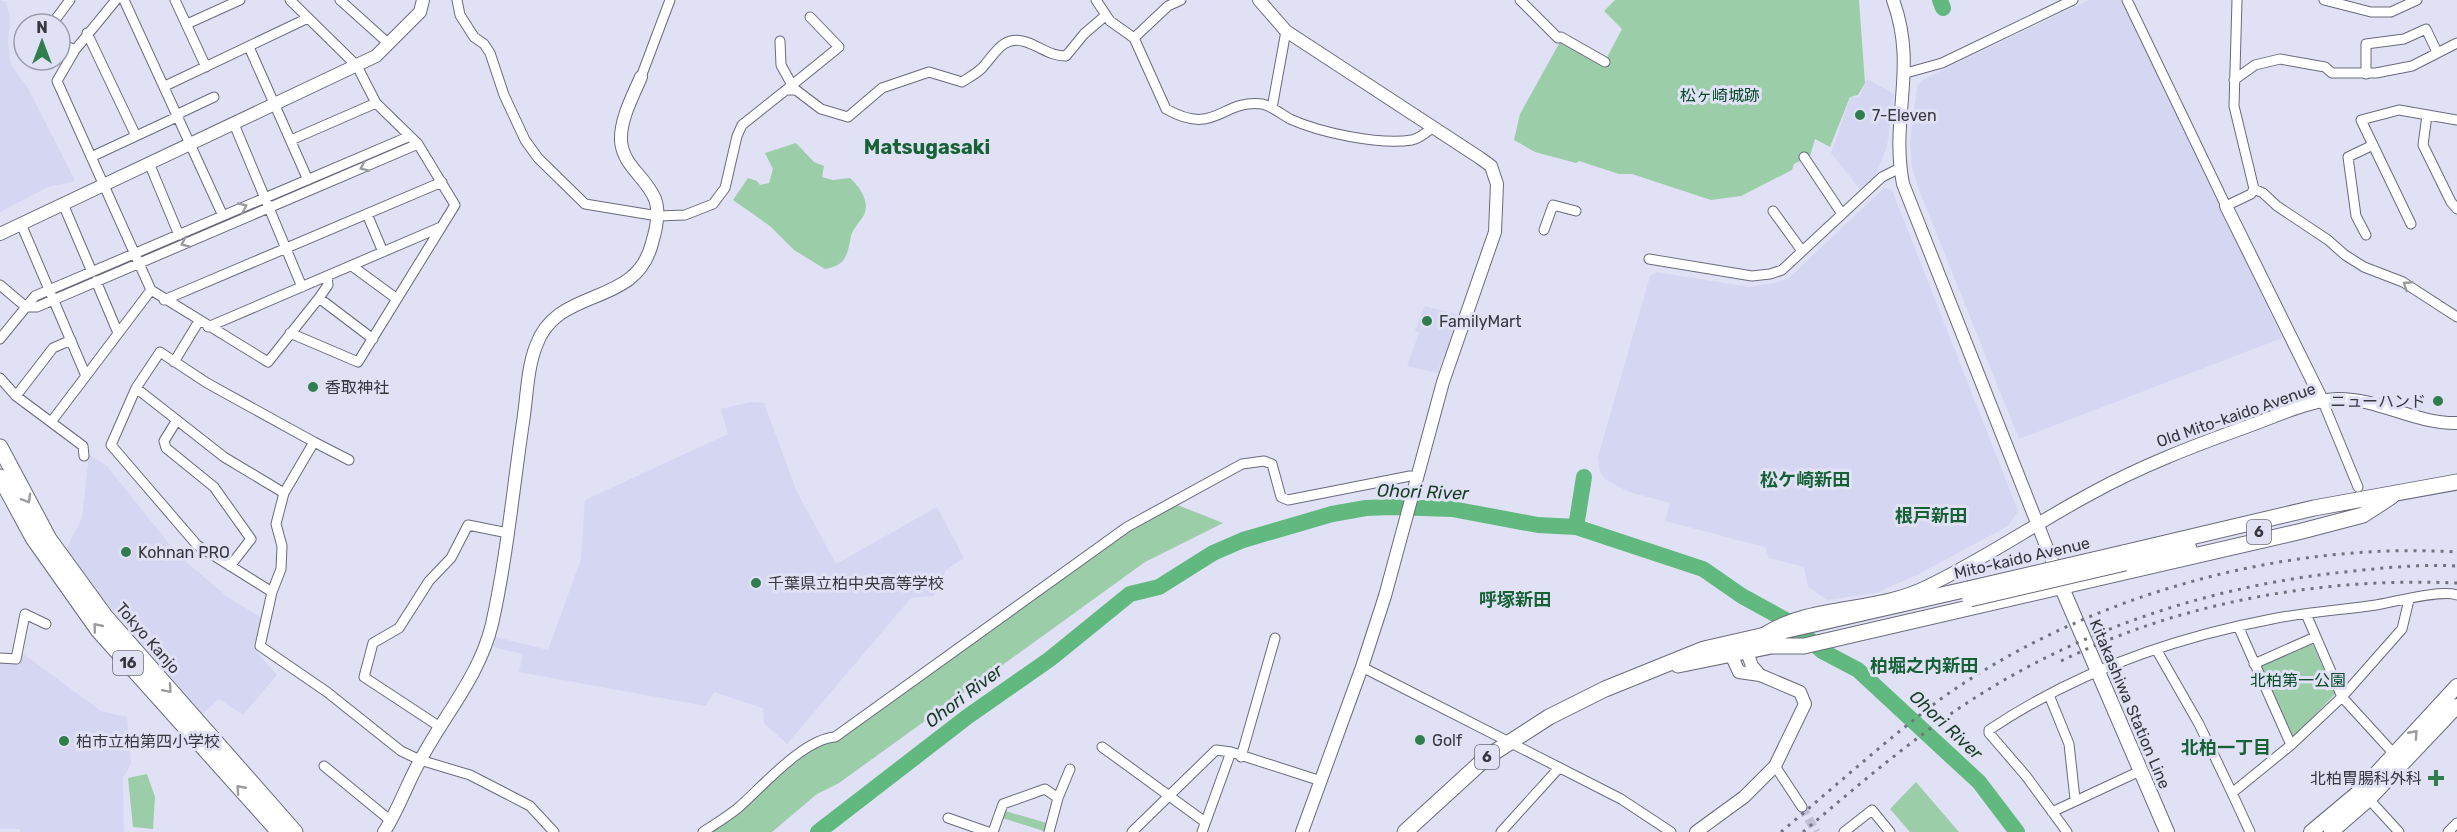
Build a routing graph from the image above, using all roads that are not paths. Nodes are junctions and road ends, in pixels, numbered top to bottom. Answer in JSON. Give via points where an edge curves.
{"nodes":[{"id":1,"x":116,"y":0,"type":"edge"},
{"id":2,"x":124,"y":0,"type":"edge"},
{"id":3,"x":175,"y":0,"type":"edge"},
{"id":4,"x":240,"y":0,"type":"edge"},
{"id":5,"x":290,"y":0,"type":"edge"},
{"id":6,"x":340,"y":0,"type":"edge"},
{"id":7,"x":423,"y":0,"type":"edge"},
{"id":8,"x":458,"y":0,"type":"edge"},
{"id":9,"x":670,"y":0,"type":"edge"},
{"id":10,"x":1096,"y":0,"type":"edge"},
{"id":11,"x":1181,"y":0,"type":"edge"},
{"id":12,"x":1259,"y":0,"type":"edge"},
{"id":13,"x":1520,"y":0,"type":"edge"},
{"id":14,"x":1893,"y":0,"type":"edge"},
{"id":15,"x":2073,"y":0,"type":"edge"},
{"id":16,"x":2127,"y":0,"type":"edge"},
{"id":17,"x":2237,"y":0,"type":"edge"},
{"id":18,"x":2324,"y":0,"type":"edge"},
{"id":19,"x":2417,"y":0,"type":"edge"},
{"id":20,"x":1105,"y":16,"type":"junction"},
{"id":21,"x":308,"y":18,"type":"junction"},
{"id":22,"x":810,"y":18,"type":"dead end"},
{"id":23,"x":187,"y":24,"type":"junction"},
{"id":24,"x":1286,"y":31,"type":"junction"},
{"id":25,"x":87,"y":33,"type":"junction"},
{"id":26,"x":1134,"y":38,"type":"junction"},
{"id":27,"x":780,"y":41,"type":"dead end"},
{"id":28,"x":2457,"y":43,"type":"edge"},
{"id":29,"x":389,"y":44,"type":"junction"},
{"id":30,"x":249,"y":47,"type":"junction"},
{"id":31,"x":72,"y":49,"type":"edge"},
{"id":32,"x":75,"y":50,"type":"junction"},
{"id":33,"x":2437,"y":52,"type":"junction"},
{"id":34,"x":1605,"y":62,"type":"dead end"},
{"id":35,"x":357,"y":66,"type":"junction"},
{"id":36,"x":206,"y":67,"type":"junction"},
{"id":37,"x":1906,"y":73,"type":"junction"},
{"id":38,"x":2366,"y":74,"type":"junction"},
{"id":39,"x":641,"y":76,"type":"joint"},
{"id":40,"x":2234,"y":80,"type":"junction"},
{"id":41,"x":165,"y":86,"type":"junction"},
{"id":42,"x":789,"y":88,"type":"junction"},
{"id":43,"x":214,"y":97,"type":"dead end"},
{"id":44,"x":276,"y":104,"type":"junction"},
{"id":45,"x":376,"y":104,"type":"junction"},
{"id":46,"x":1272,"y":108,"type":"junction"},
{"id":47,"x":179,"y":115,"type":"junction"},
{"id":48,"x":2427,"y":115,"type":"junction"},
{"id":49,"x":2457,"y":120,"type":"edge"},
{"id":50,"x":234,"y":124,"type":"junction"},
{"id":51,"x":1432,"y":128,"type":"junction"},
{"id":52,"x":136,"y":136,"type":"junction"},
{"id":53,"x":410,"y":136,"type":"junction"},
{"id":54,"x":291,"y":140,"type":"junction"},
{"id":55,"x":192,"y":143,"type":"junction"},
{"id":56,"x":418,"y":144,"type":"junction"},
{"id":57,"x":2373,"y":145,"type":"junction"},
{"id":58,"x":91,"y":157,"type":"junction"},
{"id":59,"x":1804,"y":157,"type":"dead end"},
{"id":60,"x":149,"y":163,"type":"junction"},
{"id":61,"x":1900,"y":168,"type":"junction"},
{"id":62,"x":308,"y":180,"type":"junction"},
{"id":63,"x":442,"y":182,"type":"junction"},
{"id":64,"x":104,"y":185,"type":"junction"},
{"id":65,"x":2254,"y":189,"type":"junction"},
{"id":66,"x":265,"y":198,"type":"junction"},
{"id":67,"x":2455,"y":203,"type":"edge"},
{"id":68,"x":63,"y":204,"type":"junction"},
{"id":69,"x":2226,"y":206,"type":"junction"},
{"id":70,"x":269,"y":207,"type":"junction"},
{"id":71,"x":1576,"y":211,"type":"dead end"},
{"id":72,"x":1773,"y":211,"type":"dead end"},
{"id":73,"x":367,"y":214,"type":"junction"},
{"id":74,"x":1842,"y":214,"type":"junction"},
{"id":75,"x":223,"y":216,"type":"junction"},
{"id":76,"x":658,"y":216,"type":"junction"},
{"id":77,"x":21,"y":224,"type":"junction"},
{"id":78,"x":2411,"y":224,"type":"dead end"},
{"id":79,"x":441,"y":227,"type":"junction"},
{"id":80,"x":1544,"y":230,"type":"dead end"},
{"id":81,"x":0,"y":234,"type":"edge"},
{"id":82,"x":179,"y":235,"type":"junction"},
{"id":83,"x":2366,"y":235,"type":"dead end"},
{"id":84,"x":286,"y":248,"type":"junction"},
{"id":85,"x":1802,"y":251,"type":"junction"},
{"id":86,"x":383,"y":252,"type":"junction"},
{"id":87,"x":136,"y":258,"type":"junction"},
{"id":88,"x":1650,"y":259,"type":"dead end"},
{"id":89,"x":352,"y":266,"type":"junction"},
{"id":90,"x":94,"y":276,"type":"junction"},
{"id":91,"x":327,"y":276,"type":"junction"},
{"id":92,"x":0,"y":285,"type":"edge"},
{"id":93,"x":302,"y":286,"type":"junction"},
{"id":94,"x":151,"y":290,"type":"junction"},
{"id":95,"x":52,"y":295,"type":"junction"},
{"id":96,"x":319,"y":298,"type":"junction"},
{"id":97,"x":397,"y":299,"type":"junction"},
{"id":98,"x":164,"y":300,"type":"junction"},
{"id":99,"x":26,"y":307,"type":"junction"},
{"id":100,"x":2457,"y":316,"type":"edge"},
{"id":101,"x":203,"y":324,"type":"junction"},
{"id":102,"x":118,"y":333,"type":"junction"},
{"id":103,"x":290,"y":333,"type":"junction"},
{"id":104,"x":0,"y":339,"type":"edge"},
{"id":105,"x":373,"y":339,"type":"junction"},
{"id":106,"x":71,"y":340,"type":"junction"},
{"id":107,"x":174,"y":362,"type":"junction"},
{"id":108,"x":86,"y":376,"type":"junction"},
{"id":109,"x":0,"y":378,"type":"edge"},
{"id":110,"x":136,"y":388,"type":"junction"},
{"id":111,"x":16,"y":396,"type":"junction"},
{"id":112,"x":2323,"y":402,"type":"junction"},
{"id":113,"x":177,"y":420,"type":"junction"},
{"id":114,"x":51,"y":422,"type":"junction"},
{"id":115,"x":2457,"y":423,"type":"edge"},
{"id":116,"x":314,"y":442,"type":"junction"},
{"id":117,"x":0,"y":447,"type":"edge"},
{"id":118,"x":84,"y":456,"type":"dead end"},
{"id":119,"x":349,"y":460,"type":"dead end"},
{"id":120,"x":0,"y":477,"type":"edge"},
{"id":121,"x":1416,"y":480,"type":"junction"},
{"id":122,"x":2457,"y":482,"type":"edge"},
{"id":123,"x":2358,"y":487,"type":"dead end"},
{"id":124,"x":284,"y":494,"type":"junction"},
{"id":125,"x":2392,"y":496,"type":"junction"},
{"id":126,"x":2037,"y":523,"type":"junction"},
{"id":127,"x":508,"y":533,"type":"junction"},
{"id":128,"x":230,"y":566,"type":"junction"},
{"id":129,"x":2062,"y":588,"type":"junction"},
{"id":130,"x":272,"y":592,"type":"junction"},
{"id":131,"x":1969,"y":594,"type":"junction"},
{"id":132,"x":2457,"y":595,"type":"edge"},
{"id":133,"x":2409,"y":600,"type":"junction"},
{"id":134,"x":2306,"y":614,"type":"junction"},
{"id":135,"x":1827,"y":616,"type":"junction"},
{"id":136,"x":46,"y":624,"type":"dead end"},
{"id":137,"x":2238,"y":626,"type":"junction"},
{"id":138,"x":1849,"y":632,"type":"junction"},
{"id":139,"x":2315,"y":637,"type":"junction"},
{"id":140,"x":1275,"y":638,"type":"dead end"},
{"id":141,"x":1730,"y":647,"type":"junction"},
{"id":142,"x":2156,"y":649,"type":"junction"},
{"id":143,"x":1748,"y":652,"type":"junction"},
{"id":144,"x":0,"y":658,"type":"edge"},
{"id":145,"x":2254,"y":664,"type":"junction"},
{"id":146,"x":1362,"y":667,"type":"junction"},
{"id":147,"x":2097,"y":672,"type":"junction"},
{"id":148,"x":1760,"y":675,"type":"junction"},
{"id":149,"x":2457,"y":686,"type":"edge"},
{"id":150,"x":2049,"y":695,"type":"junction"},
{"id":151,"x":2342,"y":697,"type":"junction"},
{"id":152,"x":2457,"y":706,"type":"edge"},
{"id":153,"x":440,"y":727,"type":"junction"},
{"id":154,"x":1507,"y":742,"type":"junction"},
{"id":155,"x":2291,"y":745,"type":"junction"},
{"id":156,"x":1102,"y":747,"type":"dead end"},
{"id":157,"x":1231,"y":752,"type":"junction"},
{"id":158,"x":2395,"y":755,"type":"junction"},
{"id":159,"x":1241,"y":757,"type":"junction"},
{"id":160,"x":420,"y":760,"type":"junction"},
{"id":161,"x":324,"y":766,"type":"dead end"},
{"id":162,"x":1776,"y":766,"type":"junction"},
{"id":163,"x":1070,"y":769,"type":"dead end"},
{"id":164,"x":1558,"y":769,"type":"junction"},
{"id":165,"x":2140,"y":771,"type":"junction"},
{"id":166,"x":1321,"y":781,"type":"junction"},
{"id":167,"x":2232,"y":793,"type":"junction"},
{"id":168,"x":1170,"y":795,"type":"junction"},
{"id":169,"x":2365,"y":795,"type":"junction"},
{"id":170,"x":1058,"y":798,"type":"junction"},
{"id":171,"x":2075,"y":799,"type":"junction"},
{"id":172,"x":1802,"y":807,"type":"tunnel mouth"},
{"id":173,"x":2052,"y":812,"type":"junction"},
{"id":174,"x":948,"y":818,"type":"dead end"},
{"id":175,"x":1205,"y":822,"type":"junction"},
{"id":176,"x":2457,"y":822,"type":"edge"},
{"id":177,"x":387,"y":827,"type":"edge"},
{"id":178,"x":279,"y":832,"type":"edge"},
{"id":179,"x":295,"y":832,"type":"edge"},
{"id":180,"x":554,"y":832,"type":"edge"},
{"id":181,"x":704,"y":832,"type":"edge"},
{"id":182,"x":988,"y":832,"type":"edge"},
{"id":183,"x":993,"y":832,"type":"edge"},
{"id":184,"x":1049,"y":832,"type":"edge"},
{"id":185,"x":1132,"y":832,"type":"edge"},
{"id":186,"x":1202,"y":832,"type":"edge"},
{"id":187,"x":1302,"y":832,"type":"edge"},
{"id":188,"x":1405,"y":832,"type":"edge"},
{"id":189,"x":1501,"y":832,"type":"edge"},
{"id":190,"x":1671,"y":832,"type":"edge"},
{"id":191,"x":1696,"y":832,"type":"edge"},
{"id":192,"x":1844,"y":832,"type":"edge"},
{"id":193,"x":1890,"y":832,"type":"edge"},
{"id":194,"x":2067,"y":832,"type":"edge"},
{"id":195,"x":2167,"y":832,"type":"edge"},
{"id":196,"x":2250,"y":832,"type":"edge"},
{"id":197,"x":2311,"y":832,"type":"edge"},
{"id":198,"x":2331,"y":832,"type":"edge"},
{"id":199,"x":2399,"y":832,"type":"edge"},
{"id":200,"x":2448,"y":832,"type":"edge"}],
"edges":[{"from":1,"to":25,"type":"street"},
{"from":2,"to":41,"type":"street"},
{"from":3,"to":23,"type":"street"},
{"from":4,"to":23,"type":"street"},
{"from":5,"to":21,"type":"street"},
{"from":6,"to":29,"type":"street"},
{"from":7,"to":29,"type":"street","via":[[420,12]]},
{"from":8,"to":76,"type":"street","via":[[460,15],[490,53],[504,95],[538,158],[585,204]]},
{"from":9,"to":39,"type":"street"},
{"from":10,"to":20,"type":"street"},
{"from":11,"to":26,"type":"street","via":[[1168,6]]},
{"from":12,"to":24,"type":"street"},
{"from":13,"to":34,"type":"street","via":[[1558,38]]},
{"from":14,"to":37,"type":"street","via":[[1902,32]]},
{"from":15,"to":37,"type":"street","via":[[1942,63]]},
{"from":16,"to":69,"type":"street"},
{"from":17,"to":40,"type":"street"},
{"from":18,"to":19,"type":"street","via":[[2370,12],[2391,12]]},
{"from":20,"to":26,"type":"street"},
{"from":20,"to":42,"type":"street","via":[[1066,56],[1051,55],[1017,39],[1007,41],[980,70],[962,82],[929,72],[882,88],[848,117],[821,109]]},
{"from":21,"to":30,"type":"street"},
{"from":21,"to":35,"type":"street"},
{"from":22,"to":42,"type":"street","via":[[839,47]]},
{"from":23,"to":36,"type":"street"},
{"from":24,"to":46,"type":"street"},
{"from":24,"to":51,"type":"street"},
{"from":25,"to":32,"type":"street"},
{"from":25,"to":52,"type":"street"},
{"from":26,"to":46,"type":"street","via":[[1166,109],[1192,120],[1210,118],[1244,104]]},
{"from":27,"to":42,"type":"street","via":[[781,65]]},
{"from":28,"to":33,"type":"street"},
{"from":29,"to":35,"type":"street"},
{"from":30,"to":36,"type":"street"},
{"from":30,"to":44,"type":"street"},
{"from":31,"to":32,"type":"street"},
{"from":32,"to":58,"type":"street","via":[[57,81]]},
{"from":33,"to":38,"type":"street","via":[[2412,66]]},
{"from":33,"to":38,"type":"street","via":[[2426,29],[2404,39],[2366,44]]},
{"from":35,"to":44,"type":"street"},
{"from":35,"to":45,"type":"street"},
{"from":36,"to":41,"type":"street"},
{"from":37,"to":61,"type":"street","via":[[1899,130]]},
{"from":38,"to":40,"type":"street","via":[[2332,73],[2317,65],[2280,59],[2255,65]]},
{"from":39,"to":76,"type":"street","via":[[621,141],[625,159],[656,200]]},
{"from":40,"to":65,"type":"street","via":[[2234,106]]},
{"from":41,"to":47,"type":"street"},
{"from":42,"to":76,"type":"street","via":[[742,125],[727,182],[713,204],[685,215]]},
{"from":43,"to":47,"type":"street"},
{"from":44,"to":50,"type":"street"},
{"from":44,"to":54,"type":"street"},
{"from":45,"to":53,"type":"street"},
{"from":45,"to":54,"type":"street"},
{"from":46,"to":51,"type":"street","via":[[1310,126],[1348,135],[1412,140]]},
{"from":47,"to":52,"type":"street"},
{"from":47,"to":55,"type":"street"},
{"from":48,"to":49,"type":"street"},
{"from":48,"to":57,"type":"street","via":[[2399,110],[2361,120]]},
{"from":48,"to":67,"type":"street","via":[[2423,145]]},
{"from":50,"to":55,"type":"street"},
{"from":50,"to":66,"type":"street"},
{"from":51,"to":121,"type":"street","via":[[1491,166],[1497,184],[1498,215],[1490,252],[1454,349]]},
{"from":52,"to":58,"type":"street"},
{"from":53,"to":56,"type":"street"},
{"from":53,"to":62,"type":"street"},
{"from":54,"to":62,"type":"street"},
{"from":55,"to":60,"type":"street"},
{"from":55,"to":75,"type":"street"},
{"from":56,"to":63,"type":"street"},
{"from":56,"to":70,"type":"street","one_way":true},
{"from":57,"to":78,"type":"street"},
{"from":57,"to":83,"type":"street","via":[[2348,157],[2356,216]]},
{"from":58,"to":64,"type":"street"},
{"from":59,"to":74,"type":"street"},
{"from":60,"to":64,"type":"street"},
{"from":60,"to":82,"type":"street"},
{"from":61,"to":74,"type":"street","via":[[1882,177]]},
{"from":61,"to":126,"type":"street","via":[[1923,237]]},
{"from":62,"to":66,"type":"street"},
{"from":63,"to":73,"type":"street"},
{"from":63,"to":79,"type":"street","via":[[455,205]]},
{"from":64,"to":68,"type":"street"},
{"from":64,"to":87,"type":"street"},
{"from":65,"to":69,"type":"street"},
{"from":100,"to":65,"type":"street","one_way":true,"via":[[2403,282],[2364,267]]},
{"from":66,"to":70,"type":"street"},
{"from":75,"to":66,"type":"street","one_way":true},
{"from":68,"to":77,"type":"street"},
{"from":68,"to":90,"type":"street"},
{"from":69,"to":112,"type":"street"},
{"from":70,"to":84,"type":"street"},
{"from":70,"to":87,"type":"street","one_way":true},
{"from":71,"to":80,"type":"street","via":[[1553,205]]},
{"from":72,"to":85,"type":"street"},
{"from":73,"to":84,"type":"street"},
{"from":73,"to":86,"type":"street"},
{"from":74,"to":85,"type":"street"},
{"from":75,"to":82,"type":"street"},
{"from":76,"to":127,"type":"street","via":[[646,261],[629,282],[557,315],[539,338],[531,367]]},
{"from":77,"to":81,"type":"street"},
{"from":77,"to":95,"type":"street"},
{"from":79,"to":86,"type":"street"},
{"from":79,"to":97,"type":"street"},
{"from":82,"to":87,"type":"street"},
{"from":84,"to":93,"type":"street"},
{"from":84,"to":98,"type":"street"},
{"from":85,"to":88,"type":"street","via":[[1782,270],[1752,276]]},
{"from":86,"to":89,"type":"street"},
{"from":87,"to":90,"type":"street"},
{"from":87,"to":94,"type":"street"},
{"from":89,"to":91,"type":"street"},
{"from":89,"to":97,"type":"street"},
{"from":90,"to":95,"type":"street"},
{"from":90,"to":102,"type":"street"},
{"from":91,"to":93,"type":"street"},
{"from":91,"to":96,"type":"street","via":[[328,285]]},
{"from":92,"to":99,"type":"street"},
{"from":93,"to":101,"type":"street"},
{"from":94,"to":98,"type":"street"},
{"from":94,"to":102,"type":"street"},
{"from":95,"to":99,"type":"street","via":[[37,306]]},
{"from":95,"to":106,"type":"street"},
{"from":96,"to":103,"type":"street"},
{"from":96,"to":105,"type":"street"},
{"from":97,"to":105,"type":"street"},
{"from":98,"to":101,"type":"street"},
{"from":99,"to":104,"type":"street"},
{"from":101,"to":103,"type":"street","via":[[268,362]]},
{"from":101,"to":107,"type":"street"},
{"from":102,"to":108,"type":"street"},
{"from":103,"to":105,"type":"street","via":[[358,362]]},
{"from":106,"to":108,"type":"street"},
{"from":106,"to":111,"type":"street","via":[[52,348]]},
{"from":107,"to":110,"type":"street","via":[[160,352]]},
{"from":107,"to":116,"type":"street"},
{"from":108,"to":114,"type":"street"},
{"from":109,"to":111,"type":"street"},
{"from":110,"to":113,"type":"street"},
{"from":110,"to":128,"type":"street","via":[[111,445],[196,544]]},
{"from":111,"to":114,"type":"street"},
{"from":112,"to":115,"type":"street","name":"Old Mito-kaido Avenue","via":[[2356,401],[2427,421]]},
{"from":112,"to":123,"type":"street"},
{"from":112,"to":126,"type":"street","name":"Old Mito-kaido Avenue","via":[[2159,459]]},
{"from":113,"to":124,"type":"street","via":[[224,457]]},
{"from":113,"to":128,"type":"street","via":[[164,441],[166,448],[214,487],[251,539]]},
{"from":114,"to":118,"type":"street","via":[[83,446]]},
{"from":116,"to":119,"type":"street"},
{"from":116,"to":124,"type":"street"},
{"from":117,"to":179,"type":"highway","name":"Tokyo Kanjo","number":"16","one_way":true,"via":[[49,538],[99,608]]},
{"from":178,"to":120,"type":"highway","name":"Tokyo Kanjo","number":"16","one_way":true,"via":[[98,630],[33,538]]},
{"from":121,"to":146,"type":"street"},
{"from":121,"to":181,"type":"street","via":[[1410,476],[1288,500],[1281,497],[1272,464],[1242,464],[1127,527],[835,737],[771,774],[740,806]]},
{"from":122,"to":125,"type":"highway","name":"Mito-kaido Avenue","number":"6"},
{"from":124,"to":130,"type":"street","via":[[276,524],[282,546],[281,569]]},
{"from":125,"to":129,"type":"highway","via":[[2363,515]]},
{"from":125,"to":131,"type":"highway","name":"Mito-kaido Avenue","number":"6","bridge":true,"via":[[2312,520]]},
{"from":126,"to":129,"type":"street"},
{"from":126,"to":135,"type":"street","name":"Old Mito-kaido Avenue","via":[[1924,588]]},
{"from":127,"to":153,"type":"street","via":[[489,633],[465,689]]},
{"from":127,"to":153,"type":"street","via":[[468,525],[451,558],[429,581],[399,627],[373,643],[364,677]]},
{"from":128,"to":130,"type":"street"},
{"from":129,"to":138,"type":"highway"},
{"from":129,"to":147,"type":"main road","name":"Kitakashiwa Station Line"},
{"from":130,"to":160,"type":"street","via":[[260,646],[327,692],[401,751]]},
{"from":131,"to":135,"type":"highway","name":"Mito-kaido Avenue","number":"6"},
{"from":131,"to":138,"type":"highway","name":"Mito-kaido Avenue","number":"6"},
{"from":132,"to":133,"type":"street"},
{"from":133,"to":134,"type":"street"},
{"from":133,"to":151,"type":"street","via":[[2402,629]]},
{"from":134,"to":137,"type":"street"},
{"from":134,"to":139,"type":"street"},
{"from":135,"to":141,"type":"highway","name":"Mito-kaido Avenue","number":"6"},
{"from":136,"to":144,"type":"street","via":[[25,614],[16,659]]},
{"from":137,"to":142,"type":"street","via":[[2184,638]]},
{"from":137,"to":145,"type":"street"},
{"from":138,"to":143,"type":"highway","name":"Mito-kaido Avenue","number":"6"},
{"from":139,"to":145,"type":"street"},
{"from":139,"to":151,"type":"street"},
{"from":140,"to":159,"type":"street"},
{"from":141,"to":143,"type":"highway","name":"Mito-kaido Avenue","number":"6"},
{"from":141,"to":148,"type":"street","via":[[1738,672]]},
{"from":141,"to":154,"type":"highway","name":"Mito-kaido Avenue","number":"6","via":[[1696,652],[1582,699]]},
{"from":142,"to":147,"type":"street"},
{"from":142,"to":167,"type":"street","via":[[2199,724]]},
{"from":143,"to":148,"type":"street"},
{"from":145,"to":155,"type":"street"},
{"from":146,"to":154,"type":"street"},
{"from":146,"to":166,"type":"street"},
{"from":147,"to":150,"type":"street"},
{"from":147,"to":165,"type":"main road","name":"Kitakashiwa Station Line"},
{"from":148,"to":162,"type":"street","via":[[1800,692],[1806,700]]},
{"from":158,"to":149,"type":"main road","one_way":true},
{"from":150,"to":171,"type":"street","via":[[2069,744]]},
{"from":150,"to":173,"type":"street","via":[[2022,708],[1989,733]]},
{"from":151,"to":155,"type":"street"},
{"from":151,"to":158,"type":"street"},
{"from":152,"to":169,"type":"main road"},
{"from":153,"to":160,"type":"street"},
{"from":154,"to":164,"type":"street"},
{"from":154,"to":188,"type":"highway","name":"Mito-kaido Avenue","number":"6","via":[[1468,772]]},
{"from":155,"to":167,"type":"street"},
{"from":156,"to":168,"type":"street"},
{"from":157,"to":159,"type":"street"},
{"from":157,"to":168,"type":"street","via":[[1216,750]]},
{"from":157,"to":175,"type":"street"},
{"from":158,"to":169,"type":"main road"},
{"from":159,"to":166,"type":"street"},
{"from":160,"to":177,"type":"street"},
{"from":160,"to":180,"type":"street","via":[[506,793],[530,806]]},
{"from":161,"to":177,"type":"street"},
{"from":162,"to":172,"type":"street"},
{"from":162,"to":191,"type":"street","via":[[1744,797]]},
{"from":163,"to":170,"type":"street"},
{"from":164,"to":189,"type":"street"},
{"from":164,"to":190,"type":"street","via":[[1621,799]]},
{"from":165,"to":171,"type":"street"},
{"from":165,"to":195,"type":"main road","name":"Kitakashiwa Station Line"},
{"from":166,"to":187,"type":"street"},
{"from":167,"to":196,"type":"street"},
{"from":168,"to":175,"type":"street"},
{"from":168,"to":185,"type":"street"},
{"from":169,"to":197,"type":"main road"},
{"from":169,"to":198,"type":"main road"},
{"from":169,"to":199,"type":"street"},
{"from":170,"to":183,"type":"street","via":[[1045,789],[1004,804]]},
{"from":170,"to":184,"type":"street"},
{"from":171,"to":173,"type":"street"},
{"from":173,"to":194,"type":"street"},
{"from":174,"to":182,"type":"street"},
{"from":175,"to":186,"type":"street"},
{"from":176,"to":200,"type":"street"},
{"from":192,"to":193,"type":"street","via":[[1872,810]]}]}
